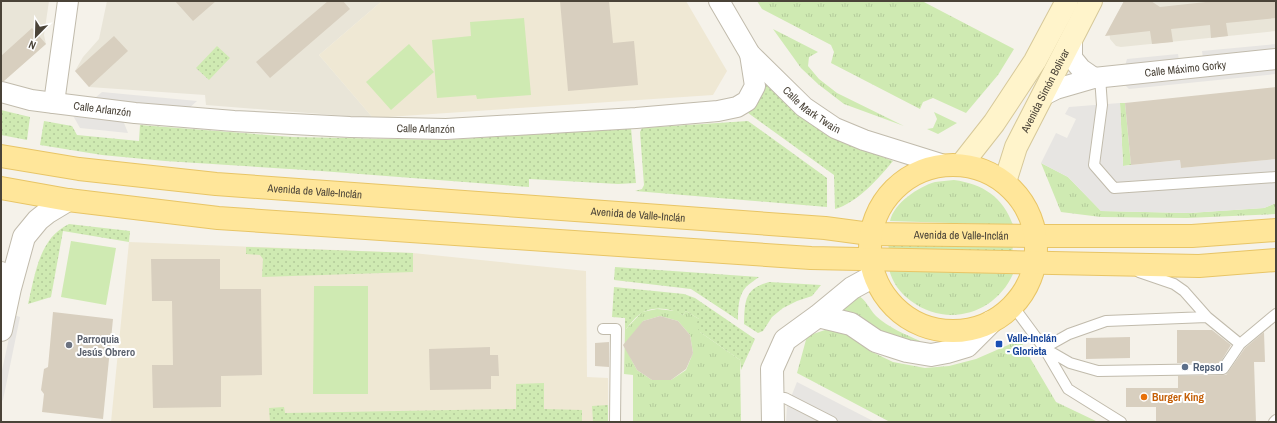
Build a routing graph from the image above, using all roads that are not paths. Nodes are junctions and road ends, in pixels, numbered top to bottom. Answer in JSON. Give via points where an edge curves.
{"nodes":[{"id":1,"x":68,"y":1,"type":"edge"},
{"id":2,"x":719,"y":1,"type":"edge"},
{"id":3,"x":1067,"y":1,"type":"edge"},
{"id":4,"x":1091,"y":1,"type":"edge"},
{"id":5,"x":1072,"y":38,"type":"junction"},
{"id":6,"x":750,"y":54,"type":"junction"},
{"id":7,"x":1276,"y":59,"type":"edge"},
{"id":8,"x":1097,"y":77,"type":"junction"},
{"id":9,"x":1,"y":92,"type":"edge"},
{"id":10,"x":1042,"y":96,"type":"junction"},
{"id":11,"x":54,"y":104,"type":"junction"},
{"id":12,"x":1,"y":156,"type":"edge"},
{"id":13,"x":953,"y":165,"type":"junction"},
{"id":14,"x":1276,"y":177,"type":"edge"},
{"id":15,"x":1005,"y":182,"type":"junction"},
{"id":16,"x":1,"y":188,"type":"edge"},
{"id":17,"x":68,"y":200,"type":"junction"},
{"id":18,"x":1276,"y":230,"type":"edge"},
{"id":19,"x":870,"y":234,"type":"junction"},
{"id":20,"x":1036,"y":236,"type":"junction"},
{"id":21,"x":1276,"y":260,"type":"edge"},
{"id":22,"x":1035,"y":263,"type":"junction"},
{"id":23,"x":1120,"y":265,"type":"junction"},
{"id":24,"x":872,"y":267,"type":"junction"},
{"id":25,"x":6,"y":280,"type":"edge"},
{"id":26,"x":1013,"y":306,"type":"junction"},
{"id":27,"x":1276,"y":314,"type":"edge"},
{"id":28,"x":818,"y":316,"type":"junction"},
{"id":29,"x":1207,"y":317,"type":"junction"},
{"id":30,"x":991,"y":322,"type":"junction"},
{"id":31,"x":603,"y":329,"type":"dead end"},
{"id":32,"x":1,"y":330,"type":"edge"},
{"id":33,"x":1240,"y":344,"type":"junction"},
{"id":34,"x":1044,"y":348,"type":"junction"},
{"id":35,"x":773,"y":398,"type":"junction"},
{"id":36,"x":615,"y":422,"type":"edge"},
{"id":37,"x":774,"y":422,"type":"edge"},
{"id":38,"x":832,"y":422,"type":"edge"},
{"id":39,"x":1120,"y":422,"type":"edge"}],
"edges":[{"from":1,"to":11,"type":"street"},
{"from":2,"to":6,"type":"street","name":"Calle Mark Twain"},
{"from":3,"to":13,"type":"main road","name":"Avenida Simón Bolivar","via":[[1035,61],[994,123]]},
{"from":4,"to":5,"type":"main road","name":"Avenida Simón Bolivar"},
{"from":5,"to":8,"type":"street","via":[[1072,58],[1081,69]]},
{"from":5,"to":10,"type":"main road","name":"Avenida Simón Bolivar"},
{"from":6,"to":11,"type":"street","name":"Calle Arlanzón","via":[[755,86],[747,101],[737,107],[636,118],[446,128],[350,127],[234,121]]},
{"from":6,"to":13,"type":"street","name":"Calle Mark Twain","via":[[804,107],[835,128],[864,140]]},
{"from":7,"to":8,"type":"street","name":"Calle Máximo Gorky"},
{"from":8,"to":10,"type":"street","name":"Calle Máximo Gorky","via":[[1056,89]]},
{"from":8,"to":14,"type":"lane","via":[[1102,105],[1094,165],[1114,188]]},
{"from":9,"to":11,"type":"street","name":"Calle Arlanzón"},
{"from":10,"to":15,"type":"main road","name":"Avenida Simón Bolivar","via":[[1016,147]]},
{"from":12,"to":19,"type":"main road","name":"Avenida de Valle-Inclán","via":[[79,169],[216,184],[824,228]]},
{"from":13,"to":15,"type":"main road","via":[[984,171]]},
{"from":13,"to":19,"type":"main road","via":[[919,171],[901,181],[886,196],[876,214]]},
{"from":15,"to":20,"type":"main road","via":[[1025,206]]},
{"from":16,"to":17,"type":"main road"},
{"from":17,"to":24,"type":"main road","via":[[218,218],[811,258]]},
{"from":17,"to":25,"type":"street","via":[[38,220],[24,237]]},
{"from":18,"to":20,"type":"main road","name":"Avenida de Valle-Inclán","via":[[1192,236]]},
{"from":19,"to":20,"type":"main road","name":"Avenida de Valle-Inclán"},
{"from":19,"to":24,"type":"main road"},
{"from":20,"to":22,"type":"main road"},
{"from":21,"to":23,"type":"main road","via":[[1199,266]]},
{"from":22,"to":23,"type":"main road"},
{"from":22,"to":24,"type":"main road"},
{"from":22,"to":26,"type":"main road","via":[[1031,279]]},
{"from":23,"to":29,"type":"lane","via":[[1174,284],[1184,291]]},
{"from":24,"to":28,"type":"street","via":[[852,288]]},
{"from":24,"to":30,"type":"main road","via":[[888,301],[909,319],[936,330],[964,331]]},
{"from":25,"to":32,"type":"street"},
{"from":26,"to":30,"type":"main road"},
{"from":26,"to":34,"type":"lane"},
{"from":27,"to":33,"type":"lane"},
{"from":28,"to":30,"type":"street","via":[[851,324],[876,341],[907,351],[931,355],[967,346]]},
{"from":28,"to":35,"type":"street","via":[[785,340],[772,369]]},
{"from":29,"to":33,"type":"lane"},
{"from":29,"to":34,"type":"lane","via":[[1106,320],[1069,334]]},
{"from":31,"to":36,"type":"lane","via":[[616,329]]},
{"from":33,"to":34,"type":"lane","via":[[1223,369],[1179,370],[1098,371],[1070,363]]},
{"from":34,"to":39,"type":"lane","via":[[1068,389]]},
{"from":35,"to":37,"type":"street"},
{"from":35,"to":38,"type":"lane","via":[[785,398]]}]}
